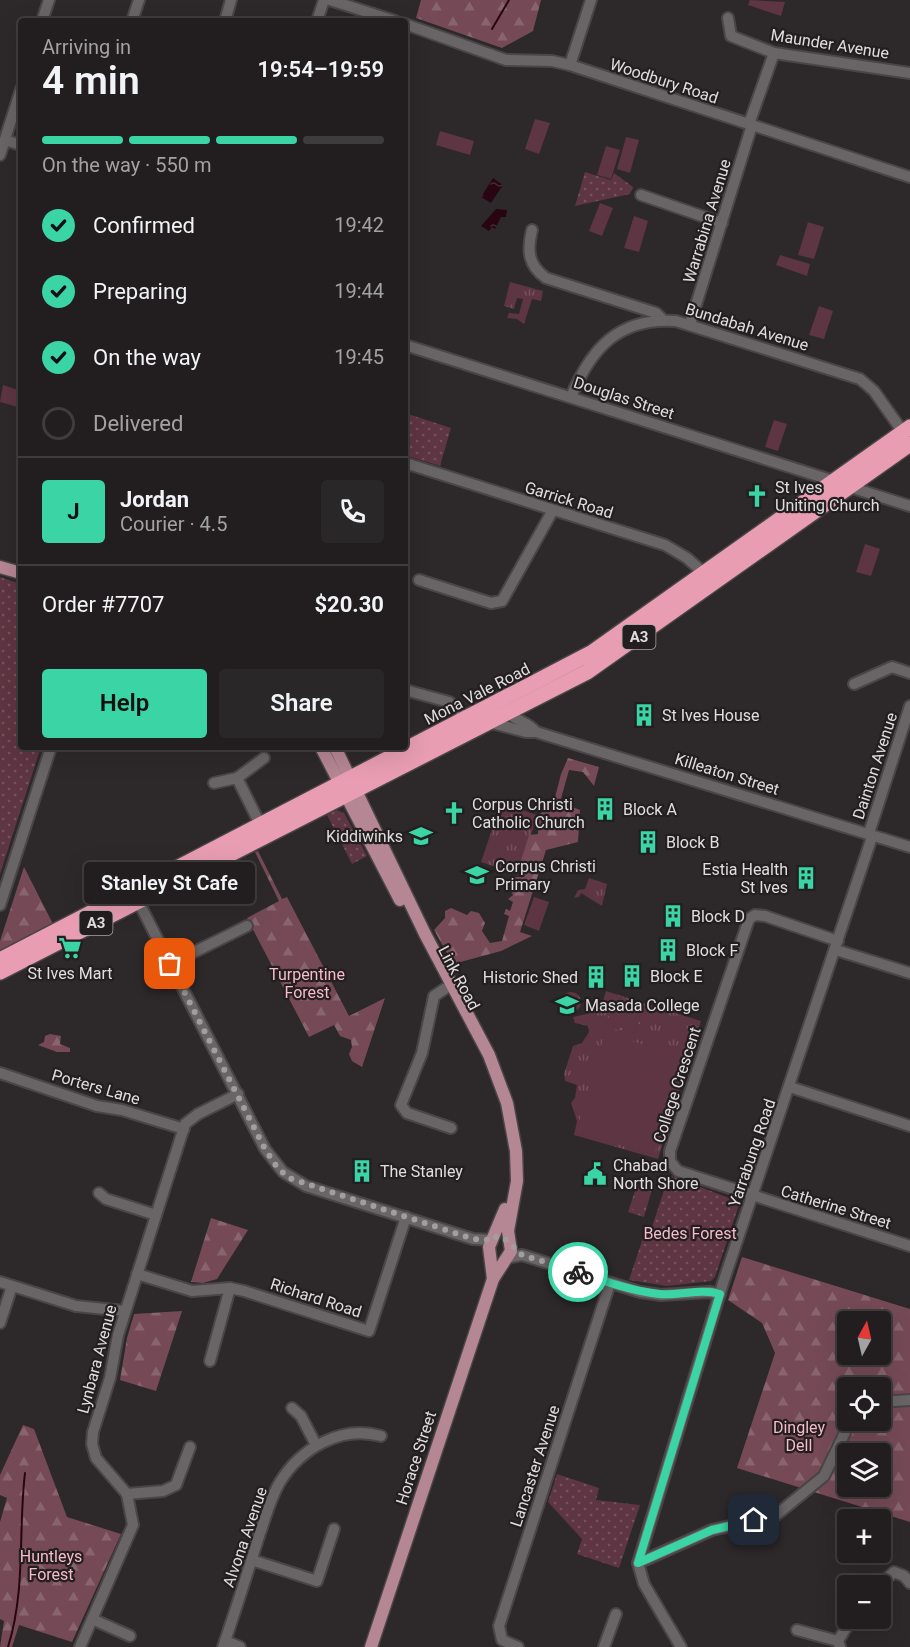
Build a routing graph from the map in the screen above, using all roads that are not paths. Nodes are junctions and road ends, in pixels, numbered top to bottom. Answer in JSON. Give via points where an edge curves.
{"nodes":[{"id":1,"x":49,"y":0,"type":"edge"},
{"id":2,"x":139,"y":0,"type":"edge"},
{"id":3,"x":231,"y":0,"type":"edge"},
{"id":4,"x":324,"y":0,"type":"edge"},
{"id":5,"x":330,"y":0,"type":"edge"},
{"id":6,"x":591,"y":0,"type":"edge"},
{"id":7,"x":43,"y":18,"type":"edge"},
{"id":8,"x":133,"y":18,"type":"edge"},
{"id":9,"x":226,"y":18,"type":"edge"},
{"id":10,"x":318,"y":18,"type":"edge"},
{"id":11,"x":386,"y":18,"type":"edge"},
{"id":12,"x":728,"y":18,"type":"dead end"},
{"id":13,"x":408,"y":28,"type":"edge"},
{"id":14,"x":774,"y":53,"type":"junction"},
{"id":15,"x":570,"y":65,"type":"junction"},
{"id":16,"x":910,"y":73,"type":"edge"},
{"id":17,"x":18,"y":99,"type":"edge"},
{"id":18,"x":750,"y":125,"type":"junction"},
{"id":19,"x":5,"y":140,"type":"junction"},
{"id":20,"x":18,"y":144,"type":"edge"},
{"id":21,"x":0,"y":155,"type":"edge"},
{"id":22,"x":910,"y":177,"type":"edge"},
{"id":23,"x":641,"y":195,"type":"dead end"},
{"id":24,"x":722,"y":223,"type":"junction"},
{"id":25,"x":532,"y":230,"type":"dead end"},
{"id":26,"x":629,"y":304,"type":"junction"},
{"id":27,"x":663,"y":320,"type":"junction"},
{"id":28,"x":690,"y":324,"type":"junction"},
{"id":29,"x":631,"y":327,"type":"junction"},
{"id":30,"x":408,"y":346,"type":"edge"},
{"id":31,"x":571,"y":397,"type":"junction"},
{"id":32,"x":908,"y":434,"type":"edge"},
{"id":33,"x":408,"y":465,"type":"edge"},
{"id":34,"x":834,"y":481,"type":"junction"},
{"id":35,"x":850,"y":487,"type":"junction"},
{"id":36,"x":910,"y":506,"type":"edge"},
{"id":37,"x":553,"y":510,"type":"junction"},
{"id":38,"x":0,"y":567,"type":"edge"},
{"id":39,"x":18,"y":572,"type":"edge"},
{"id":40,"x":709,"y":578,"type":"junction"},
{"id":41,"x":419,"y":580,"type":"dead end"},
{"id":42,"x":910,"y":673,"type":"edge"},
{"id":43,"x":854,"y":684,"type":"dead end"},
{"id":44,"x":408,"y":691,"type":"edge"},
{"id":45,"x":910,"y":706,"type":"edge"},
{"id":46,"x":507,"y":712,"type":"junction"},
{"id":47,"x":465,"y":721,"type":"junction"},
{"id":48,"x":488,"y":722,"type":"junction"},
{"id":49,"x":536,"y":732,"type":"junction"},
{"id":50,"x":50,"y":750,"type":"edge"},
{"id":51,"x":323,"y":750,"type":"edge"},
{"id":52,"x":335,"y":750,"type":"edge"},
{"id":53,"x":264,"y":758,"type":"dead end"},
{"id":54,"x":237,"y":778,"type":"junction"},
{"id":55,"x":214,"y":783,"type":"dead end"},
{"id":56,"x":348,"y":788,"type":"junction"},
{"id":57,"x":261,"y":826,"type":"junction"},
{"id":58,"x":870,"y":835,"type":"junction"},
{"id":59,"x":910,"y":847,"type":"edge"},
{"id":60,"x":2,"y":894,"type":"edge"},
{"id":61,"x":135,"y":897,"type":"junction"},
{"id":62,"x":247,"y":926,"type":"dead end"},
{"id":63,"x":837,"y":945,"type":"junction"},
{"id":64,"x":0,"y":960,"type":"edge"},
{"id":65,"x":170,"y":964,"type":"junction"},
{"id":66,"x":0,"y":972,"type":"edge"},
{"id":67,"x":910,"y":973,"type":"edge"},
{"id":68,"x":446,"y":988,"type":"junction"},
{"id":69,"x":0,"y":1073,"type":"edge"},
{"id":70,"x":790,"y":1087,"type":"junction"},
{"id":71,"x":238,"y":1094,"type":"junction"},
{"id":72,"x":910,"y":1125,"type":"edge"},
{"id":73,"x":451,"y":1128,"type":"dead end"},
{"id":74,"x":184,"y":1129,"type":"junction"},
{"id":75,"x":99,"y":1193,"type":"dead end"},
{"id":76,"x":753,"y":1197,"type":"junction"},
{"id":77,"x":156,"y":1215,"type":"junction"},
{"id":78,"x":406,"y":1217,"type":"junction"},
{"id":79,"x":510,"y":1243,"type":"junction"},
{"id":80,"x":492,"y":1246,"type":"junction"},
{"id":81,"x":910,"y":1246,"type":"edge"},
{"id":82,"x":522,"y":1255,"type":"junction"},
{"id":83,"x":506,"y":1258,"type":"junction"},
{"id":84,"x":137,"y":1274,"type":"junction"},
{"id":85,"x":493,"y":1279,"type":"junction"},
{"id":86,"x":0,"y":1282,"type":"edge"},
{"id":87,"x":610,"y":1283,"type":"junction"},
{"id":88,"x":12,"y":1286,"type":"junction"},
{"id":89,"x":230,"y":1288,"type":"junction"},
{"id":90,"x":720,"y":1294,"type":"junction"},
{"id":91,"x":125,"y":1311,"type":"junction"},
{"id":92,"x":0,"y":1323,"type":"edge"},
{"id":93,"x":210,"y":1361,"type":"dead end"},
{"id":94,"x":910,"y":1400,"type":"edge"},
{"id":95,"x":891,"y":1401,"type":"edge"},
{"id":96,"x":292,"y":1408,"type":"dead end"},
{"id":97,"x":846,"y":1431,"type":"edge"},
{"id":98,"x":381,"y":1436,"type":"dead end"},
{"id":99,"x":316,"y":1445,"type":"junction"},
{"id":100,"x":190,"y":1447,"type":"dead end"},
{"id":101,"x":127,"y":1494,"type":"junction"},
{"id":102,"x":334,"y":1529,"type":"dead end"},
{"id":103,"x":252,"y":1560,"type":"junction"},
{"id":104,"x":638,"y":1563,"type":"junction"},
{"id":105,"x":891,"y":1575,"type":"edge"},
{"id":106,"x":910,"y":1583,"type":"edge"},
{"id":107,"x":616,"y":1614,"type":"dead end"},
{"id":108,"x":92,"y":1619,"type":"junction"},
{"id":109,"x":846,"y":1629,"type":"edge"},
{"id":110,"x":797,"y":1630,"type":"dead end"},
{"id":111,"x":130,"y":1636,"type":"dead end"},
{"id":112,"x":224,"y":1644,"type":"edge"},
{"id":113,"x":839,"y":1644,"type":"edge"},
{"id":114,"x":80,"y":1647,"type":"edge"},
{"id":115,"x":240,"y":1647,"type":"edge"},
{"id":116,"x":371,"y":1647,"type":"edge"},
{"id":117,"x":518,"y":1647,"type":"edge"},
{"id":118,"x":604,"y":1647,"type":"edge"},
{"id":119,"x":681,"y":1647,"type":"edge"}],
"edges":[{"from":1,"to":7,"type":"street"},
{"from":2,"to":8,"type":"street"},
{"from":3,"to":9,"type":"street"},
{"from":4,"to":10,"type":"street"},
{"from":5,"to":11,"type":"street"},
{"from":6,"to":15,"type":"street"},
{"from":12,"to":14,"type":"street","name":"Maunder Avenue","via":[[731,36]]},
{"from":13,"to":15,"type":"street","name":"Woodbury Road","via":[[506,60]]},
{"from":14,"to":16,"type":"street","name":"Maunder Avenue"},
{"from":14,"to":18,"type":"street","name":"Warrabina Avenue"},
{"from":15,"to":18,"type":"street","name":"Woodbury Road"},
{"from":17,"to":19,"type":"street"},
{"from":18,"to":22,"type":"street","name":"Woodbury Road"},
{"from":18,"to":24,"type":"street","name":"Warrabina Avenue"},
{"from":19,"to":20,"type":"street"},
{"from":19,"to":21,"type":"street"},
{"from":23,"to":24,"type":"street"},
{"from":24,"to":28,"type":"street","name":"Warrabina Avenue"},
{"from":25,"to":26,"type":"street","name":"Bundabah Avenue","via":[[529,250],[534,270],[546,278]]},
{"from":26,"to":27,"type":"street","name":"Bundabah Avenue","via":[[656,313]]},
{"from":26,"to":29,"type":"street"},
{"from":27,"to":28,"type":"street","name":"Bundabah Avenue"},
{"from":27,"to":29,"type":"street"},
{"from":28,"to":32,"type":"street","name":"Bundabah Avenue","via":[[860,379]]},
{"from":29,"to":31,"type":"street","via":[[600,346],[588,361]]},
{"from":30,"to":31,"type":"street","name":"Douglas Street"},
{"from":31,"to":34,"type":"street","name":"Douglas Street"},
{"from":32,"to":34,"type":"highway","name":"Mona Vale Road","number":"A3"},
{"from":32,"to":35,"type":"highway","name":"Mona Vale Road","number":"A3"},
{"from":33,"to":37,"type":"street","name":"Garrick Road"},
{"from":34,"to":40,"type":"highway","name":"Mona Vale Road","number":"A3"},
{"from":35,"to":36,"type":"street"},
{"from":35,"to":40,"type":"highway","name":"Mona Vale Road","number":"A3"},
{"from":37,"to":40,"type":"street","name":"Garrick Road","via":[[664,545],[687,558]]},
{"from":37,"to":41,"type":"street","via":[[502,601],[491,603]]},
{"from":38,"to":39,"type":"main road"},
{"from":40,"to":46,"type":"highway","name":"Mona Vale Road","number":"A3","via":[[587,672]]},
{"from":40,"to":47,"type":"highway","name":"Mona Vale Road","number":"A3","via":[[591,653]]},
{"from":42,"to":43,"type":"street","via":[[892,667]]},
{"from":44,"to":47,"type":"street","via":[[449,702]]},
{"from":45,"to":58,"type":"street","name":"Dainton Avenue"},
{"from":46,"to":48,"type":"highway","name":"Mona Vale Road","number":"A3"},
{"from":46,"to":49,"type":"street","name":"Killeaton Street"},
{"from":47,"to":48,"type":"street","name":"Killeaton Street"},
{"from":47,"to":56,"type":"highway","name":"Mona Vale Road","number":"A3"},
{"from":48,"to":49,"type":"street","name":"Killeaton Street"},
{"from":48,"to":56,"type":"highway","name":"Mona Vale Road","number":"A3"},
{"from":49,"to":58,"type":"street","name":"Killeaton Street"},
{"from":50,"to":60,"type":"street"},
{"from":51,"to":56,"type":"main road","name":"Link Road"},
{"from":52,"to":56,"type":"main road","name":"Link Road"},
{"from":53,"to":54,"type":"street"},
{"from":54,"to":55,"type":"street"},
{"from":54,"to":57,"type":"street"},
{"from":56,"to":57,"type":"highway","name":"Mona Vale Road","number":"A3"},
{"from":56,"to":61,"type":"highway","name":"Mona Vale Road","number":"A3"},
{"from":56,"to":68,"type":"main road","name":"Link Road"},
{"from":56,"to":79,"type":"main road","name":"Link Road","via":[[499,1076],[517,1160],[516,1194],[508,1231]]},
{"from":57,"to":61,"type":"highway","name":"Mona Vale Road","number":"A3"},
{"from":58,"to":59,"type":"street","name":"Killeaton Street"},
{"from":58,"to":63,"type":"street","name":"Yarrabung Road"},
{"from":61,"to":64,"type":"highway","name":"Mona Vale Road","number":"A3"},
{"from":61,"to":65,"type":"street"},
{"from":61,"to":66,"type":"highway","name":"Mona Vale Road","number":"A3"},
{"from":62,"to":65,"type":"street"},
{"from":63,"to":67,"type":"street"},
{"from":63,"to":70,"type":"street","name":"Yarrabung Road"},
{"from":63,"to":76,"type":"street","name":"College Crescent","via":[[755,915],[748,919],[742,935],[669,1156],[678,1171]]},
{"from":65,"to":71,"type":"street"},
{"from":68,"to":73,"type":"street","via":[[434,996],[422,1053],[401,1105],[407,1113]]},
{"from":68,"to":80,"type":"main road","name":"Link Road","via":[[489,1070],[506,1117],[511,1182]]},
{"from":69,"to":74,"type":"street","name":"Porters Lane","via":[[97,1106]]},
{"from":70,"to":72,"type":"street"},
{"from":70,"to":76,"type":"street","name":"Yarrabung Road"},
{"from":71,"to":74,"type":"street","name":"Lynbara Avenue","via":[[198,1113]]},
{"from":71,"to":78,"type":"street","via":[[265,1149],[289,1178]]},
{"from":74,"to":77,"type":"street","name":"Lynbara Avenue"},
{"from":75,"to":77,"type":"street"},
{"from":76,"to":81,"type":"street","name":"Catherine Street"},
{"from":76,"to":90,"type":"street","name":"Yarrabung Road"},
{"from":77,"to":84,"type":"street","name":"Lynbara Avenue"},
{"from":78,"to":80,"type":"street"},
{"from":78,"to":89,"type":"street","name":"Richard Road","via":[[369,1331]]},
{"from":79,"to":80,"type":"main road","via":[[503,1237]]},
{"from":79,"to":82,"type":"street"},
{"from":79,"to":83,"type":"main road","name":"Link Road"},
{"from":80,"to":83,"type":"main road","via":[[497,1259]]},
{"from":80,"to":85,"type":"main road","name":"Horace Street"},
{"from":82,"to":83,"type":"street"},
{"from":82,"to":87,"type":"street"},
{"from":83,"to":85,"type":"main road","name":"Horace Street"},
{"from":84,"to":89,"type":"street","name":"Richard Road","via":[[192,1291]]},
{"from":84,"to":91,"type":"street","name":"Lynbara Avenue"},
{"from":85,"to":116,"type":"main road","name":"Horace Street"},
{"from":86,"to":88,"type":"street"},
{"from":87,"to":90,"type":"street","via":[[661,1294]]},
{"from":87,"to":117,"type":"street","name":"Lancaster Avenue","via":[[499,1626],[502,1640]]},
{"from":88,"to":91,"type":"street","via":[[76,1306]]},
{"from":88,"to":92,"type":"street"},
{"from":89,"to":93,"type":"street"},
{"from":90,"to":104,"type":"street","name":"Yarrabung Road"},
{"from":91,"to":101,"type":"street","name":"Lynbara Avenue","via":[[92,1440],[98,1463]]},
{"from":94,"to":95,"type":"street"},
{"from":96,"to":99,"type":"street","via":[[302,1416]]},
{"from":97,"to":104,"type":"street","via":[[824,1476],[775,1516],[712,1530]]},
{"from":98,"to":99,"type":"street","name":"Alvona Avenue","via":[[369,1432],[346,1434]]},
{"from":99,"to":103,"type":"street","name":"Alvona Avenue","via":[[279,1483]]},
{"from":100,"to":101,"type":"street","via":[[176,1485],[163,1491]]},
{"from":101,"to":108,"type":"street","via":[[133,1514],[132,1530]]},
{"from":102,"to":103,"type":"street","via":[[317,1581]]},
{"from":103,"to":112,"type":"street","name":"Alvona Avenue"},
{"from":104,"to":119,"type":"street","via":[[644,1584]]},
{"from":105,"to":106,"type":"street","via":[[894,1572],[904,1576]]},
{"from":107,"to":118,"type":"street"},
{"from":108,"to":111,"type":"street"},
{"from":108,"to":114,"type":"street"},
{"from":109,"to":113,"type":"street"},
{"from":110,"to":113,"type":"street"},
{"from":112,"to":115,"type":"street"}]}
